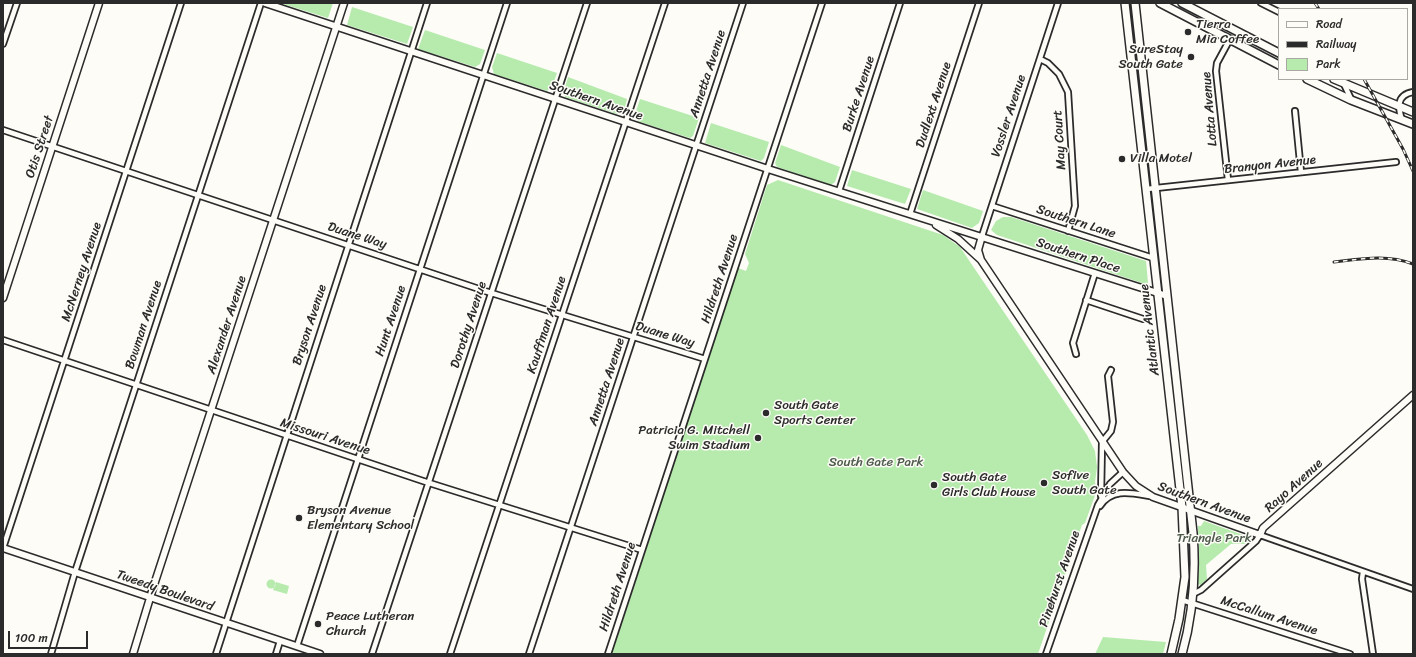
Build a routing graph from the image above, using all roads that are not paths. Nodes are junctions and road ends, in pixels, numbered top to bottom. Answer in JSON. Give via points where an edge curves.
{"nodes":[{"id":1,"x":17,"y":3,"type":"edge"},
{"id":2,"x":99,"y":3,"type":"edge"},
{"id":3,"x":181,"y":3,"type":"edge"},
{"id":4,"x":260,"y":3,"type":"edge"},
{"id":5,"x":265,"y":3,"type":"edge"},
{"id":6,"x":344,"y":3,"type":"edge"},
{"id":7,"x":427,"y":3,"type":"edge"},
{"id":8,"x":507,"y":3,"type":"edge"},
{"id":9,"x":587,"y":3,"type":"edge"},
{"id":10,"x":665,"y":3,"type":"edge"},
{"id":11,"x":743,"y":3,"type":"edge"},
{"id":12,"x":822,"y":3,"type":"edge"},
{"id":13,"x":900,"y":3,"type":"edge"},
{"id":14,"x":979,"y":3,"type":"edge"},
{"id":15,"x":1058,"y":3,"type":"edge"},
{"id":16,"x":1125,"y":3,"type":"edge"},
{"id":17,"x":1135,"y":3,"type":"edge"},
{"id":18,"x":1160,"y":3,"type":"edge"},
{"id":19,"x":1182,"y":3,"type":"edge"},
{"id":20,"x":1261,"y":3,"type":"edge"},
{"id":21,"x":1278,"y":12,"type":"edge"},
{"id":22,"x":336,"y":27,"type":"junction"},
{"id":23,"x":1230,"y":39,"type":"junction"},
{"id":24,"x":3,"y":44,"type":"edge"},
{"id":25,"x":1265,"y":46,"type":"junction"},
{"id":26,"x":412,"y":51,"type":"junction"},
{"id":27,"x":1278,"y":52,"type":"edge"},
{"id":28,"x":1040,"y":59,"type":"junction"},
{"id":29,"x":1278,"y":64,"type":"edge"},
{"id":30,"x":484,"y":75,"type":"junction"},
{"id":31,"x":1310,"y":80,"type":"edge"},
{"id":32,"x":1343,"y":81,"type":"edge"},
{"id":33,"x":1413,"y":92,"type":"edge"},
{"id":34,"x":555,"y":98,"type":"junction"},
{"id":35,"x":1351,"y":100,"type":"junction"},
{"id":36,"x":1398,"y":106,"type":"junction"},
{"id":37,"x":1295,"y":111,"type":"dead end"},
{"id":38,"x":1413,"y":112,"type":"edge"},
{"id":39,"x":1402,"y":120,"type":"junction"},
{"id":40,"x":626,"y":123,"type":"junction"},
{"id":41,"x":1413,"y":124,"type":"edge"},
{"id":42,"x":3,"y":130,"type":"edge"},
{"id":43,"x":52,"y":146,"type":"junction"},
{"id":44,"x":696,"y":146,"type":"junction"},
{"id":45,"x":1396,"y":162,"type":"dead end"},
{"id":46,"x":768,"y":170,"type":"junction"},
{"id":47,"x":126,"y":171,"type":"junction"},
{"id":48,"x":1301,"y":172,"type":"junction"},
{"id":49,"x":1228,"y":180,"type":"junction"},
{"id":50,"x":1155,"y":188,"type":"junction"},
{"id":51,"x":1146,"y":189,"type":"junction"},
{"id":52,"x":839,"y":191,"type":"junction"},
{"id":53,"x":198,"y":195,"type":"junction"},
{"id":54,"x":992,"y":206,"type":"junction"},
{"id":55,"x":910,"y":214,"type":"junction"},
{"id":56,"x":921,"y":218,"type":"junction"},
{"id":57,"x":273,"y":220,"type":"junction"},
{"id":58,"x":1068,"y":231,"type":"junction"},
{"id":59,"x":982,"y":236,"type":"junction"},
{"id":60,"x":348,"y":245,"type":"junction"},
{"id":61,"x":1154,"y":258,"type":"junction"},
{"id":62,"x":981,"y":260,"type":"junction"},
{"id":63,"x":420,"y":269,"type":"junction"},
{"id":64,"x":1095,"y":273,"type":"junction"},
{"id":65,"x":491,"y":292,"type":"junction"},
{"id":66,"x":1158,"y":293,"type":"junction"},
{"id":67,"x":1167,"y":296,"type":"junction"},
{"id":68,"x":3,"y":298,"type":"edge"},
{"id":69,"x":1086,"y":300,"type":"junction"},
{"id":70,"x":562,"y":314,"type":"junction"},
{"id":71,"x":1143,"y":319,"type":"dead end"},
{"id":72,"x":633,"y":336,"type":"junction"},
{"id":73,"x":3,"y":340,"type":"edge"},
{"id":74,"x":1076,"y":354,"type":"dead end"},
{"id":75,"x":705,"y":359,"type":"junction"},
{"id":76,"x":64,"y":361,"type":"junction"},
{"id":77,"x":1111,"y":370,"type":"dead end"},
{"id":78,"x":136,"y":384,"type":"junction"},
{"id":79,"x":1413,"y":395,"type":"edge"},
{"id":80,"x":211,"y":410,"type":"junction"},
{"id":81,"x":286,"y":435,"type":"junction"},
{"id":82,"x":1102,"y":442,"type":"junction"},
{"id":83,"x":358,"y":459,"type":"junction"},
{"id":84,"x":1123,"y":472,"type":"junction"},
{"id":85,"x":429,"y":482,"type":"junction"},
{"id":86,"x":1153,"y":497,"type":"junction"},
{"id":87,"x":1101,"y":498,"type":"junction"},
{"id":88,"x":500,"y":504,"type":"junction"},
{"id":89,"x":1182,"y":507,"type":"junction"},
{"id":90,"x":1190,"y":510,"type":"junction"},
{"id":91,"x":1095,"y":512,"type":"junction"},
{"id":92,"x":571,"y":527,"type":"junction"},
{"id":93,"x":1260,"y":535,"type":"junction"},
{"id":94,"x":3,"y":548,"type":"edge"},
{"id":95,"x":642,"y":550,"type":"junction"},
{"id":96,"x":75,"y":572,"type":"junction"},
{"id":97,"x":1363,"y":572,"type":"junction"},
{"id":98,"x":1413,"y":589,"type":"edge"},
{"id":99,"x":1193,"y":594,"type":"junction"},
{"id":100,"x":150,"y":597,"type":"junction"},
{"id":101,"x":1182,"y":600,"type":"junction"},
{"id":102,"x":1192,"y":603,"type":"junction"},
{"id":103,"x":225,"y":622,"type":"junction"},
{"id":104,"x":280,"y":641,"type":"junction"},
{"id":105,"x":297,"y":646,"type":"junction"},
{"id":106,"x":51,"y":654,"type":"edge"},
{"id":107,"x":133,"y":654,"type":"edge"},
{"id":108,"x":216,"y":654,"type":"edge"},
{"id":109,"x":276,"y":654,"type":"edge"},
{"id":110,"x":320,"y":654,"type":"edge"},
{"id":111,"x":372,"y":654,"type":"edge"},
{"id":112,"x":450,"y":654,"type":"edge"},
{"id":113,"x":529,"y":654,"type":"edge"},
{"id":114,"x":608,"y":654,"type":"edge"},
{"id":115,"x":1046,"y":654,"type":"edge"},
{"id":116,"x":1171,"y":654,"type":"edge"},
{"id":117,"x":1182,"y":654,"type":"edge"},
{"id":118,"x":1350,"y":654,"type":"edge"},
{"id":119,"x":1373,"y":654,"type":"edge"}],
"edges":[{"from":1,"to":24,"type":"street"},
{"from":2,"to":43,"type":"street","name":"Otis Street"},
{"from":3,"to":47,"type":"street","name":"McNerney Avenue"},
{"from":4,"to":53,"type":"street","name":"Bowman Avenue"},
{"from":5,"to":22,"type":"street","name":"Southern Avenue"},
{"from":6,"to":22,"type":"street","name":"Alexander Avenue"},
{"from":7,"to":26,"type":"street","name":"Bryson Avenue"},
{"from":8,"to":30,"type":"street","name":"Hunt Avenue"},
{"from":9,"to":34,"type":"street","name":"Dorothy Avenue"},
{"from":10,"to":40,"type":"street","name":"Kauffman Avenue"},
{"from":11,"to":44,"type":"street","name":"Annetta Avenue"},
{"from":12,"to":46,"type":"street","name":"Hildreth Avenue"},
{"from":13,"to":52,"type":"street","name":"Burke Avenue"},
{"from":14,"to":55,"type":"street","name":"Dudlext Avenue"},
{"from":15,"to":28,"type":"street","name":"Vossler Avenue"},
{"from":16,"to":51,"type":"main road","name":"Atlantic Avenue"},
{"from":17,"to":50,"type":"main road","name":"Atlantic Avenue"},
{"from":18,"to":23,"type":"main road"},
{"from":19,"to":25,"type":"main road"},
{"from":20,"to":21,"type":"street"},
{"from":22,"to":26,"type":"street","name":"Southern Avenue"},
{"from":22,"to":57,"type":"street","name":"Alexander Avenue"},
{"from":23,"to":25,"type":"main road","via":[[1239,38]]},
{"from":23,"to":29,"type":"main road"},
{"from":23,"to":49,"type":"street","name":"Lotta Avenue","via":[[1217,63],[1216,71]]},
{"from":25,"to":27,"type":"main road"},
{"from":26,"to":30,"type":"street","name":"Southern Avenue"},
{"from":26,"to":60,"type":"street","name":"Bryson Avenue"},
{"from":28,"to":54,"type":"street","name":"Vossler Avenue"},
{"from":28,"to":58,"type":"street","name":"May Court","via":[[1059,74],[1068,92],[1075,202]]},
{"from":30,"to":34,"type":"street","name":"Southern Avenue"},
{"from":30,"to":63,"type":"street","name":"Hunt Avenue"},
{"from":31,"to":35,"type":"main road"},
{"from":32,"to":35,"type":"street"},
{"from":32,"to":36,"type":"main road"},
{"from":33,"to":36,"type":"street","via":[[1404,96]]},
{"from":34,"to":40,"type":"street","name":"Southern Avenue"},
{"from":34,"to":65,"type":"street","name":"Dorothy Avenue"},
{"from":35,"to":39,"type":"main road"},
{"from":36,"to":38,"type":"main road"},
{"from":36,"to":39,"type":"street"},
{"from":37,"to":48,"type":"street"},
{"from":39,"to":41,"type":"main road"},
{"from":40,"to":44,"type":"street","name":"Southern Avenue"},
{"from":40,"to":70,"type":"street","name":"Kauffman Avenue"},
{"from":42,"to":43,"type":"street","name":"Duane Way"},
{"from":43,"to":47,"type":"street","name":"Duane Way"},
{"from":43,"to":68,"type":"street","name":"Otis Street"},
{"from":44,"to":46,"type":"street","name":"Southern Avenue"},
{"from":44,"to":72,"type":"street","name":"Annetta Avenue"},
{"from":45,"to":48,"type":"street","name":"Branyon Avenue"},
{"from":46,"to":52,"type":"street","name":"Southern Avenue"},
{"from":46,"to":75,"type":"street","name":"Hildreth Avenue"},
{"from":47,"to":53,"type":"street","name":"Duane Way"},
{"from":47,"to":76,"type":"street","name":"McNerney Avenue"},
{"from":48,"to":49,"type":"street","name":"Branyon Avenue"},
{"from":49,"to":50,"type":"street","name":"Branyon Avenue"},
{"from":50,"to":51,"type":"street","name":"Branyon Avenue"},
{"from":50,"to":67,"type":"main road","name":"Atlantic Avenue"},
{"from":51,"to":61,"type":"main road","name":"Atlantic Avenue"},
{"from":52,"to":55,"type":"street","name":"Southern Avenue"},
{"from":53,"to":57,"type":"street","name":"Duane Way"},
{"from":53,"to":78,"type":"street","name":"Bowman Avenue"},
{"from":54,"to":58,"type":"street","name":"Southern Lane"},
{"from":54,"to":59,"type":"street","name":"Vossler Avenue"},
{"from":55,"to":56,"type":"street","name":"Southern Avenue"},
{"from":56,"to":59,"type":"street","name":"Southern Avenue"},
{"from":56,"to":62,"type":"street","name":"Southern Avenue","via":[[958,239]]},
{"from":57,"to":60,"type":"street","name":"Duane Way"},
{"from":57,"to":80,"type":"street","name":"Alexander Avenue"},
{"from":58,"to":61,"type":"street","name":"Southern Lane"},
{"from":59,"to":62,"type":"street","via":[[978,250]]},
{"from":59,"to":64,"type":"street","name":"Southern Place"},
{"from":60,"to":63,"type":"street","name":"Duane Way"},
{"from":60,"to":81,"type":"street","name":"Bryson Avenue"},
{"from":61,"to":66,"type":"main road","name":"Atlantic Avenue"},
{"from":62,"to":82,"type":"street","name":"Southern Avenue"},
{"from":63,"to":65,"type":"street","name":"Duane Way"},
{"from":63,"to":83,"type":"street","name":"Hunt Avenue"},
{"from":64,"to":66,"type":"street","name":"Southern Place"},
{"from":64,"to":69,"type":"street"},
{"from":65,"to":70,"type":"street","name":"Duane Way"},
{"from":65,"to":85,"type":"street","name":"Dorothy Avenue"},
{"from":66,"to":67,"type":"street","name":"Southern Place"},
{"from":66,"to":89,"type":"main road","name":"Atlantic Avenue"},
{"from":67,"to":90,"type":"main road","name":"Atlantic Avenue"},
{"from":69,"to":71,"type":"street"},
{"from":69,"to":74,"type":"street","via":[[1073,343]]},
{"from":70,"to":72,"type":"street","name":"Duane Way"},
{"from":70,"to":88,"type":"street","name":"Kauffman Avenue"},
{"from":72,"to":75,"type":"street","name":"Duane Way"},
{"from":72,"to":92,"type":"street","name":"Annetta Avenue"},
{"from":73,"to":76,"type":"street","name":"Missouri Avenue"},
{"from":75,"to":95,"type":"street","name":"Hildreth Avenue"},
{"from":76,"to":78,"type":"street","name":"Missouri Avenue"},
{"from":76,"to":94,"type":"street","name":"McNerney Avenue"},
{"from":77,"to":82,"type":"street","via":[[1108,376],[1113,422],[1111,431]]},
{"from":78,"to":80,"type":"street","name":"Missouri Avenue"},
{"from":78,"to":96,"type":"street","name":"Bowman Avenue"},
{"from":79,"to":93,"type":"street","name":"Rayo Avenue","via":[[1263,528]]},
{"from":80,"to":81,"type":"street","name":"Missouri Avenue"},
{"from":80,"to":100,"type":"street","name":"Alexander Avenue"},
{"from":81,"to":83,"type":"street","name":"Missouri Avenue"},
{"from":81,"to":103,"type":"street","name":"Bryson Avenue"},
{"from":82,"to":84,"type":"street","name":"Southern Avenue"},
{"from":82,"to":87,"type":"street","name":"Pinehurst Avenue"},
{"from":83,"to":85,"type":"street","name":"Missouri Avenue"},
{"from":83,"to":105,"type":"street","name":"Hunt Avenue"},
{"from":84,"to":86,"type":"street","name":"Southern Avenue","via":[[1136,486]]},
{"from":84,"to":87,"type":"street","name":"Pinehurst Avenue","via":[[1110,484]]},
{"from":85,"to":88,"type":"street","name":"Missouri Avenue"},
{"from":85,"to":111,"type":"street","name":"Dorothy Avenue"},
{"from":86,"to":89,"type":"street","name":"Southern Avenue"},
{"from":86,"to":91,"type":"street","name":"Pinehurst Avenue","via":[[1118,493],[1106,498]]},
{"from":87,"to":91,"type":"street","name":"Pinehurst Avenue"},
{"from":88,"to":92,"type":"street","name":"Missouri Avenue"},
{"from":88,"to":112,"type":"street","name":"Kauffman Avenue"},
{"from":89,"to":90,"type":"street","name":"Southern Avenue"},
{"from":89,"to":101,"type":"main road","name":"Atlantic Avenue","via":[[1185,577]]},
{"from":90,"to":93,"type":"street","name":"Southern Avenue"},
{"from":90,"to":99,"type":"main road","name":"Atlantic Avenue","via":[[1194,547]]},
{"from":91,"to":115,"type":"street","name":"Pinehurst Avenue"},
{"from":92,"to":95,"type":"street","name":"Missouri Avenue"},
{"from":92,"to":113,"type":"street","name":"Annetta Avenue"},
{"from":93,"to":97,"type":"street","name":"Southern Avenue"},
{"from":93,"to":99,"type":"street","name":"Rayo Avenue","via":[[1201,590]]},
{"from":94,"to":96,"type":"street","name":"Tweedy Boulevard"},
{"from":95,"to":114,"type":"street","name":"Hildreth Avenue"},
{"from":96,"to":100,"type":"street","name":"Tweedy Boulevard"},
{"from":96,"to":106,"type":"street","name":"Bowman Avenue"},
{"from":97,"to":98,"type":"street","name":"Southern Avenue"},
{"from":97,"to":119,"type":"street"},
{"from":99,"to":102,"type":"main road","name":"Atlantic Avenue"},
{"from":100,"to":103,"type":"street","name":"Tweedy Boulevard"},
{"from":100,"to":107,"type":"street","name":"Alexander Avenue"},
{"from":101,"to":102,"type":"street","name":"McCallum Avenue"},
{"from":101,"to":116,"type":"main road","name":"Atlantic Avenue"},
{"from":102,"to":117,"type":"main road","name":"Atlantic Avenue"},
{"from":102,"to":118,"type":"street","name":"McCallum Avenue"},
{"from":103,"to":104,"type":"street","name":"Tweedy Boulevard"},
{"from":103,"to":108,"type":"street","name":"Bryson Avenue"},
{"from":104,"to":105,"type":"street","name":"Tweedy Boulevard"},
{"from":104,"to":109,"type":"street"},
{"from":105,"to":110,"type":"street","name":"Tweedy Boulevard"}]}
